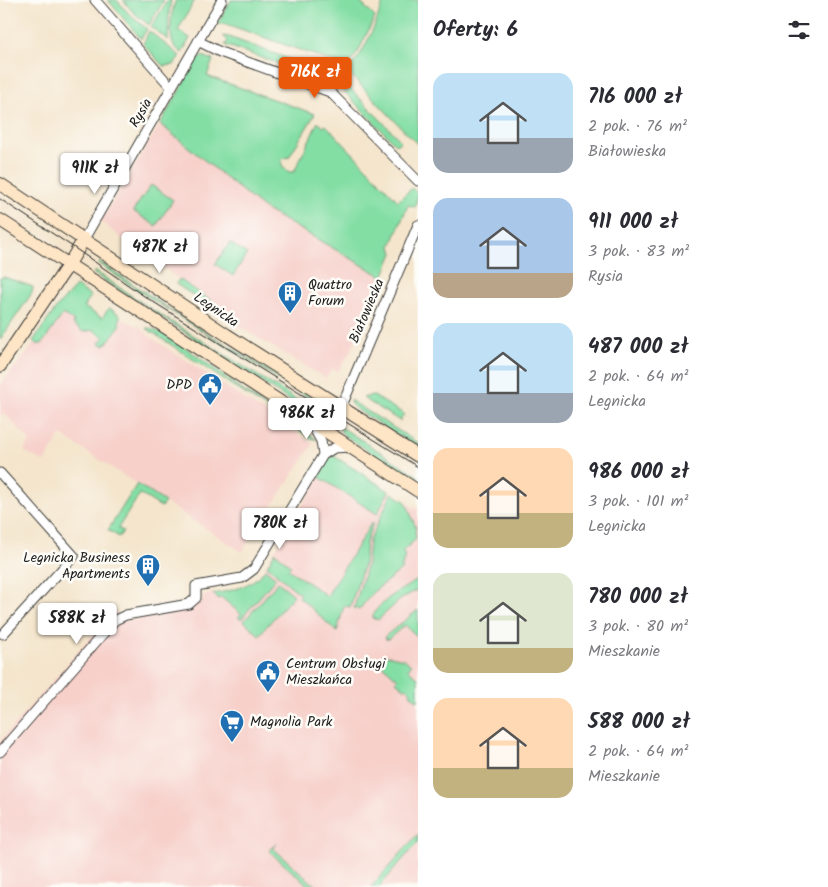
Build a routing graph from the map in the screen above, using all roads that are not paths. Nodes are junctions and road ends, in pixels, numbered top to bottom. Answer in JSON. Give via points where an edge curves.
{"nodes":[{"id":1,"x":95,"y":0,"type":"edge"},
{"id":2,"x":222,"y":0,"type":"edge"},
{"id":3,"x":198,"y":41,"type":"junction"},
{"id":4,"x":171,"y":87,"type":"junction"},
{"id":5,"x":418,"y":181,"type":"edge"},
{"id":6,"x":0,"y":184,"type":"edge"},
{"id":7,"x":0,"y":220,"type":"edge"},
{"id":8,"x":418,"y":225,"type":"edge"},
{"id":9,"x":84,"y":240,"type":"junction"},
{"id":10,"x":69,"y":264,"type":"junction"},
{"id":11,"x":0,"y":366,"type":"edge"},
{"id":12,"x":341,"y":408,"type":"junction"},
{"id":13,"x":310,"y":420,"type":"junction"},
{"id":14,"x":351,"y":447,"type":"junction"},
{"id":15,"x":323,"y":455,"type":"junction"},
{"id":16,"x":418,"y":456,"type":"edge"},
{"id":17,"x":0,"y":473,"type":"edge"},
{"id":18,"x":418,"y":490,"type":"edge"},
{"id":19,"x":3,"y":634,"type":"dead end"},
{"id":20,"x":0,"y":752,"type":"edge"}],
"edges":[{"from":1,"to":4,"type":"street"},
{"from":2,"to":3,"type":"street","name":"Rysia"},
{"from":3,"to":4,"type":"street","name":"Rysia"},
{"from":3,"to":5,"type":"street","via":[[330,92]]},
{"from":4,"to":9,"type":"street","name":"Rysia"},
{"from":6,"to":9,"type":"main road","name":"Legnicka"},
{"from":7,"to":10,"type":"main road"},
{"from":8,"to":12,"type":"street","name":"Białowieska"},
{"from":9,"to":10,"type":"main road"},
{"from":9,"to":12,"type":"main road","name":"Legnicka"},
{"from":10,"to":11,"type":"main road"},
{"from":10,"to":13,"type":"main road"},
{"from":12,"to":16,"type":"main road","name":"Legnicka"},
{"from":13,"to":14,"type":"main road"},
{"from":13,"to":15,"type":"street","via":[[321,441]]},
{"from":14,"to":15,"type":"street","via":[[334,448]]},
{"from":14,"to":18,"type":"main road"},
{"from":15,"to":20,"type":"street","via":[[254,569],[242,578],[196,586],[196,598],[189,604],[126,614],[115,620]]},
{"from":17,"to":19,"type":"street","via":[[74,556]]}]}
